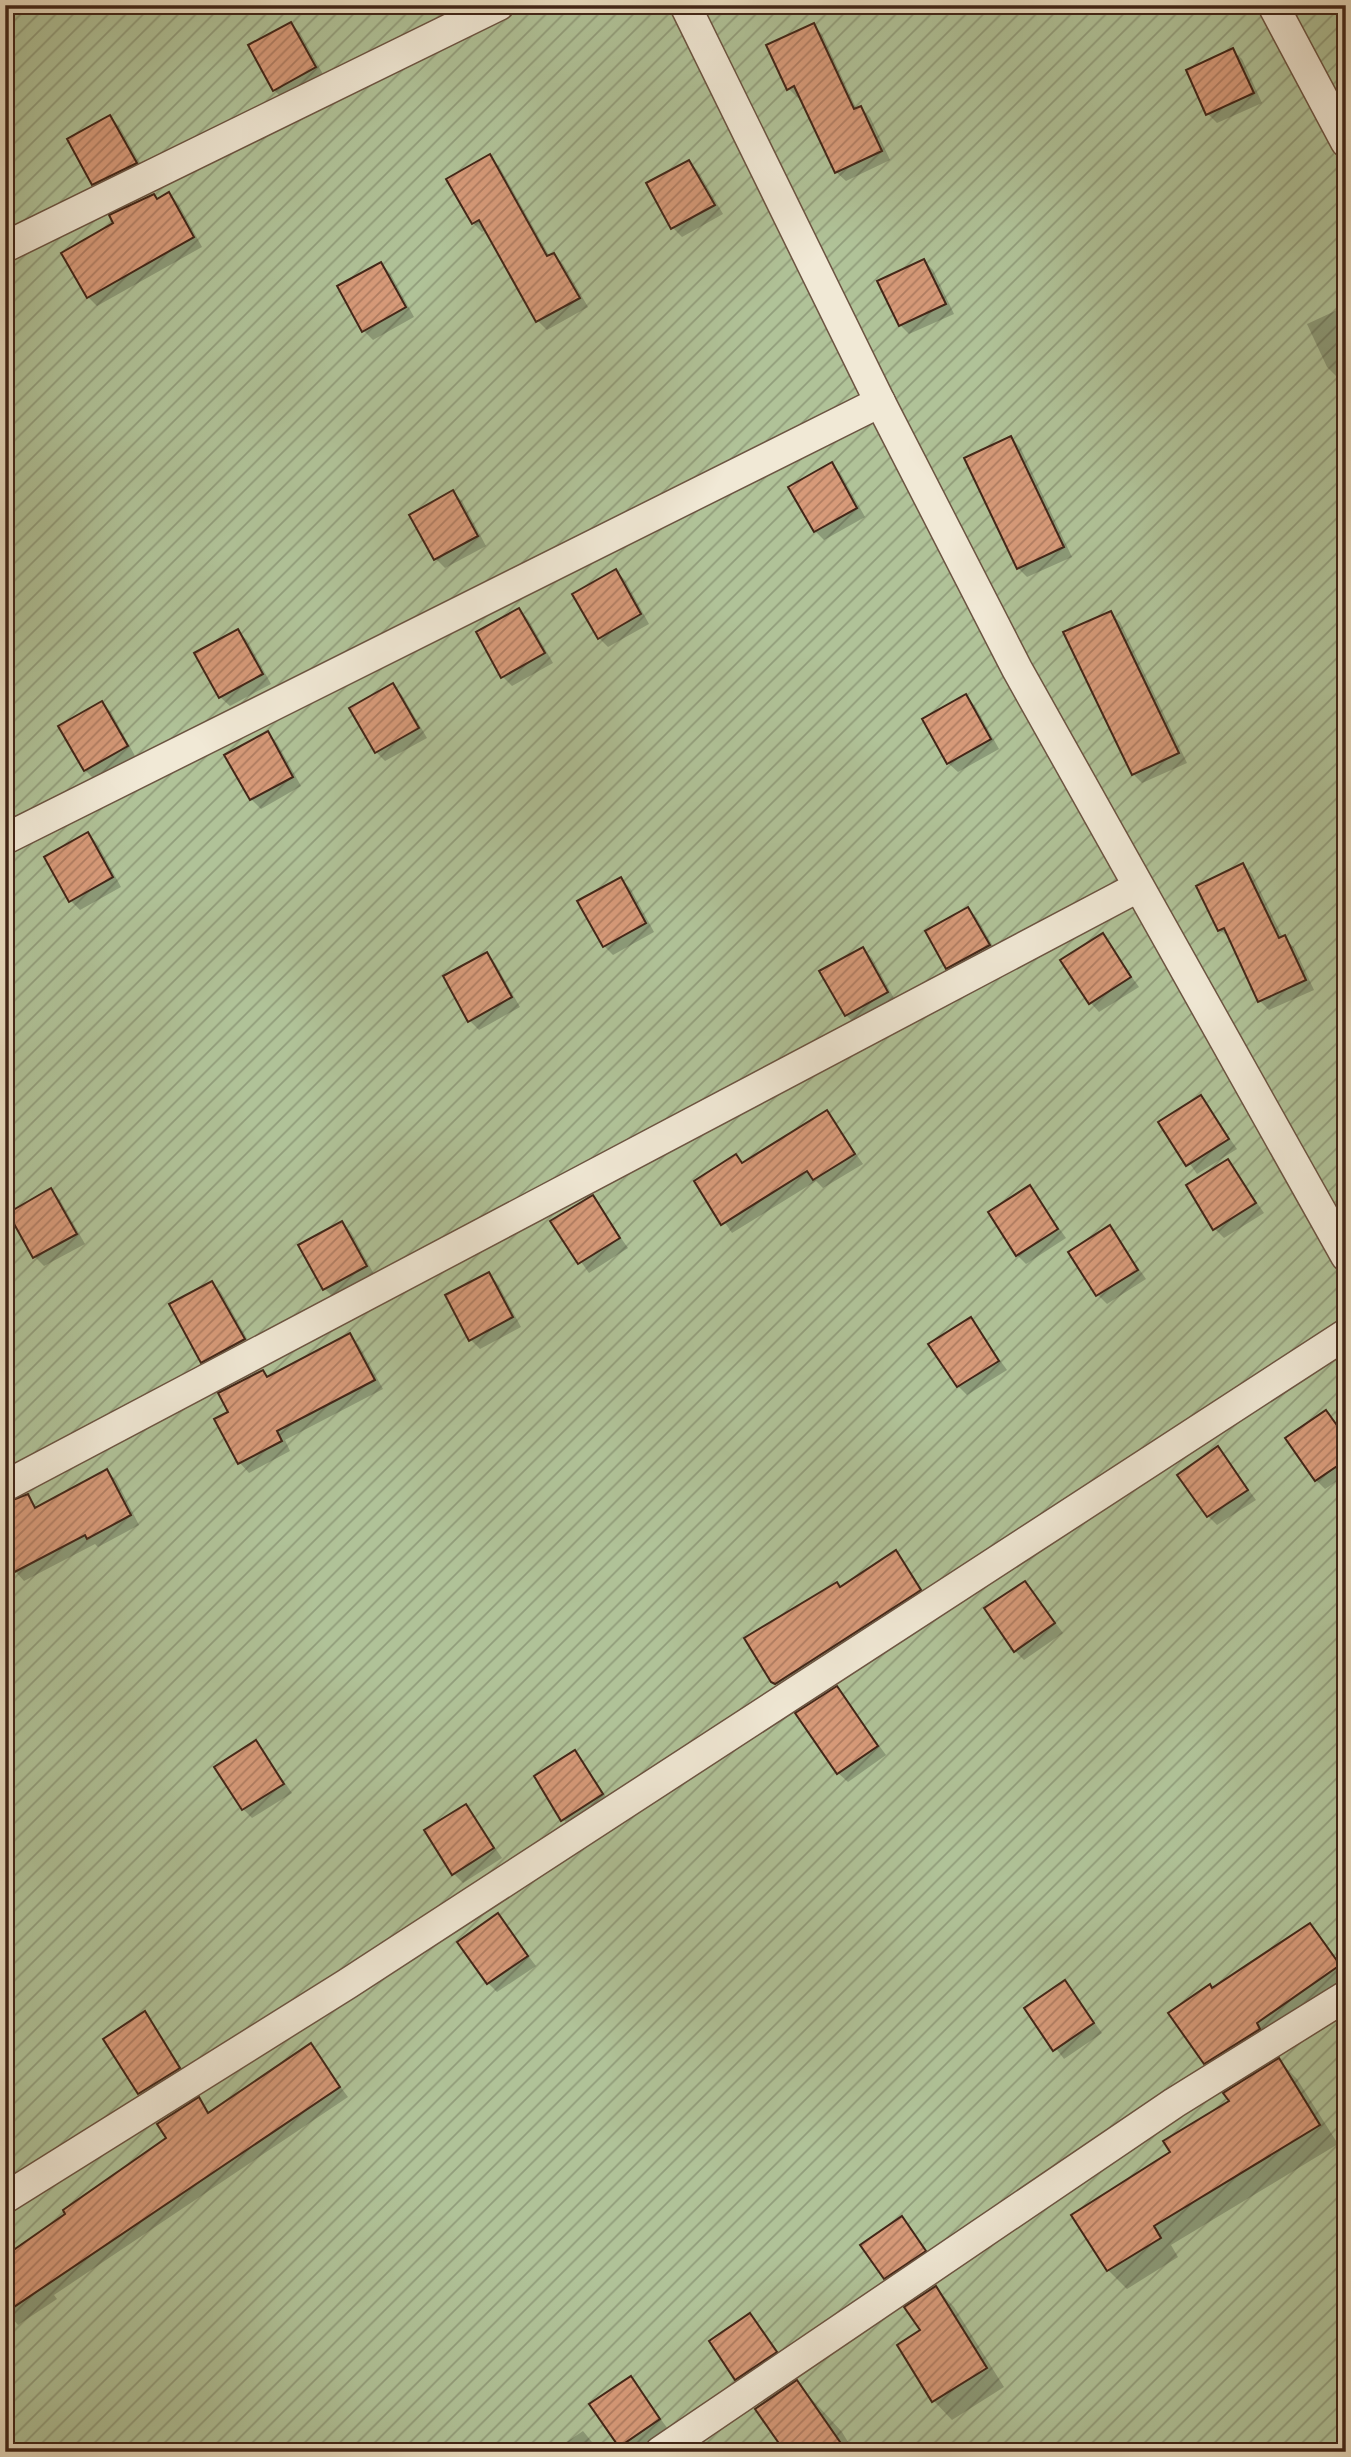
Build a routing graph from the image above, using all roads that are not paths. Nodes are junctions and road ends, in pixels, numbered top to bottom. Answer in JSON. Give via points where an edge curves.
{"nodes":[{"id":1,"x":499,"y":5,"type":"edge"},
{"id":2,"x":685,"y":5,"type":"edge"},
{"id":3,"x":1273,"y":5,"type":"edge"},
{"id":4,"x":1346,"y":142,"type":"edge"},
{"id":5,"x":5,"y":247,"type":"edge"},
{"id":6,"x":880,"y":402,"type":"junction"},
{"id":7,"x":5,"y":839,"type":"edge"},
{"id":8,"x":1138,"y":887,"type":"junction"},
{"id":9,"x":1346,"y":1256,"type":"edge"},
{"id":10,"x":1346,"y":1334,"type":"edge"},
{"id":11,"x":5,"y":1486,"type":"edge"},
{"id":12,"x":1346,"y":1996,"type":"edge"},
{"id":13,"x":5,"y":2198,"type":"edge"},
{"id":14,"x":660,"y":2452,"type":"edge"}],
"edges":[{"from":1,"to":5,"type":"lane"},
{"from":2,"to":6,"type":"lane"},
{"from":3,"to":4,"type":"lane"},
{"from":6,"to":7,"type":"lane"},
{"from":6,"to":8,"type":"lane","via":[[1017,669]]},
{"from":8,"to":9,"type":"lane"},
{"from":8,"to":11,"type":"lane"},
{"from":10,"to":13,"type":"lane","via":[[358,1977]]},
{"from":12,"to":14,"type":"lane","via":[[1174,2103]]}]}
